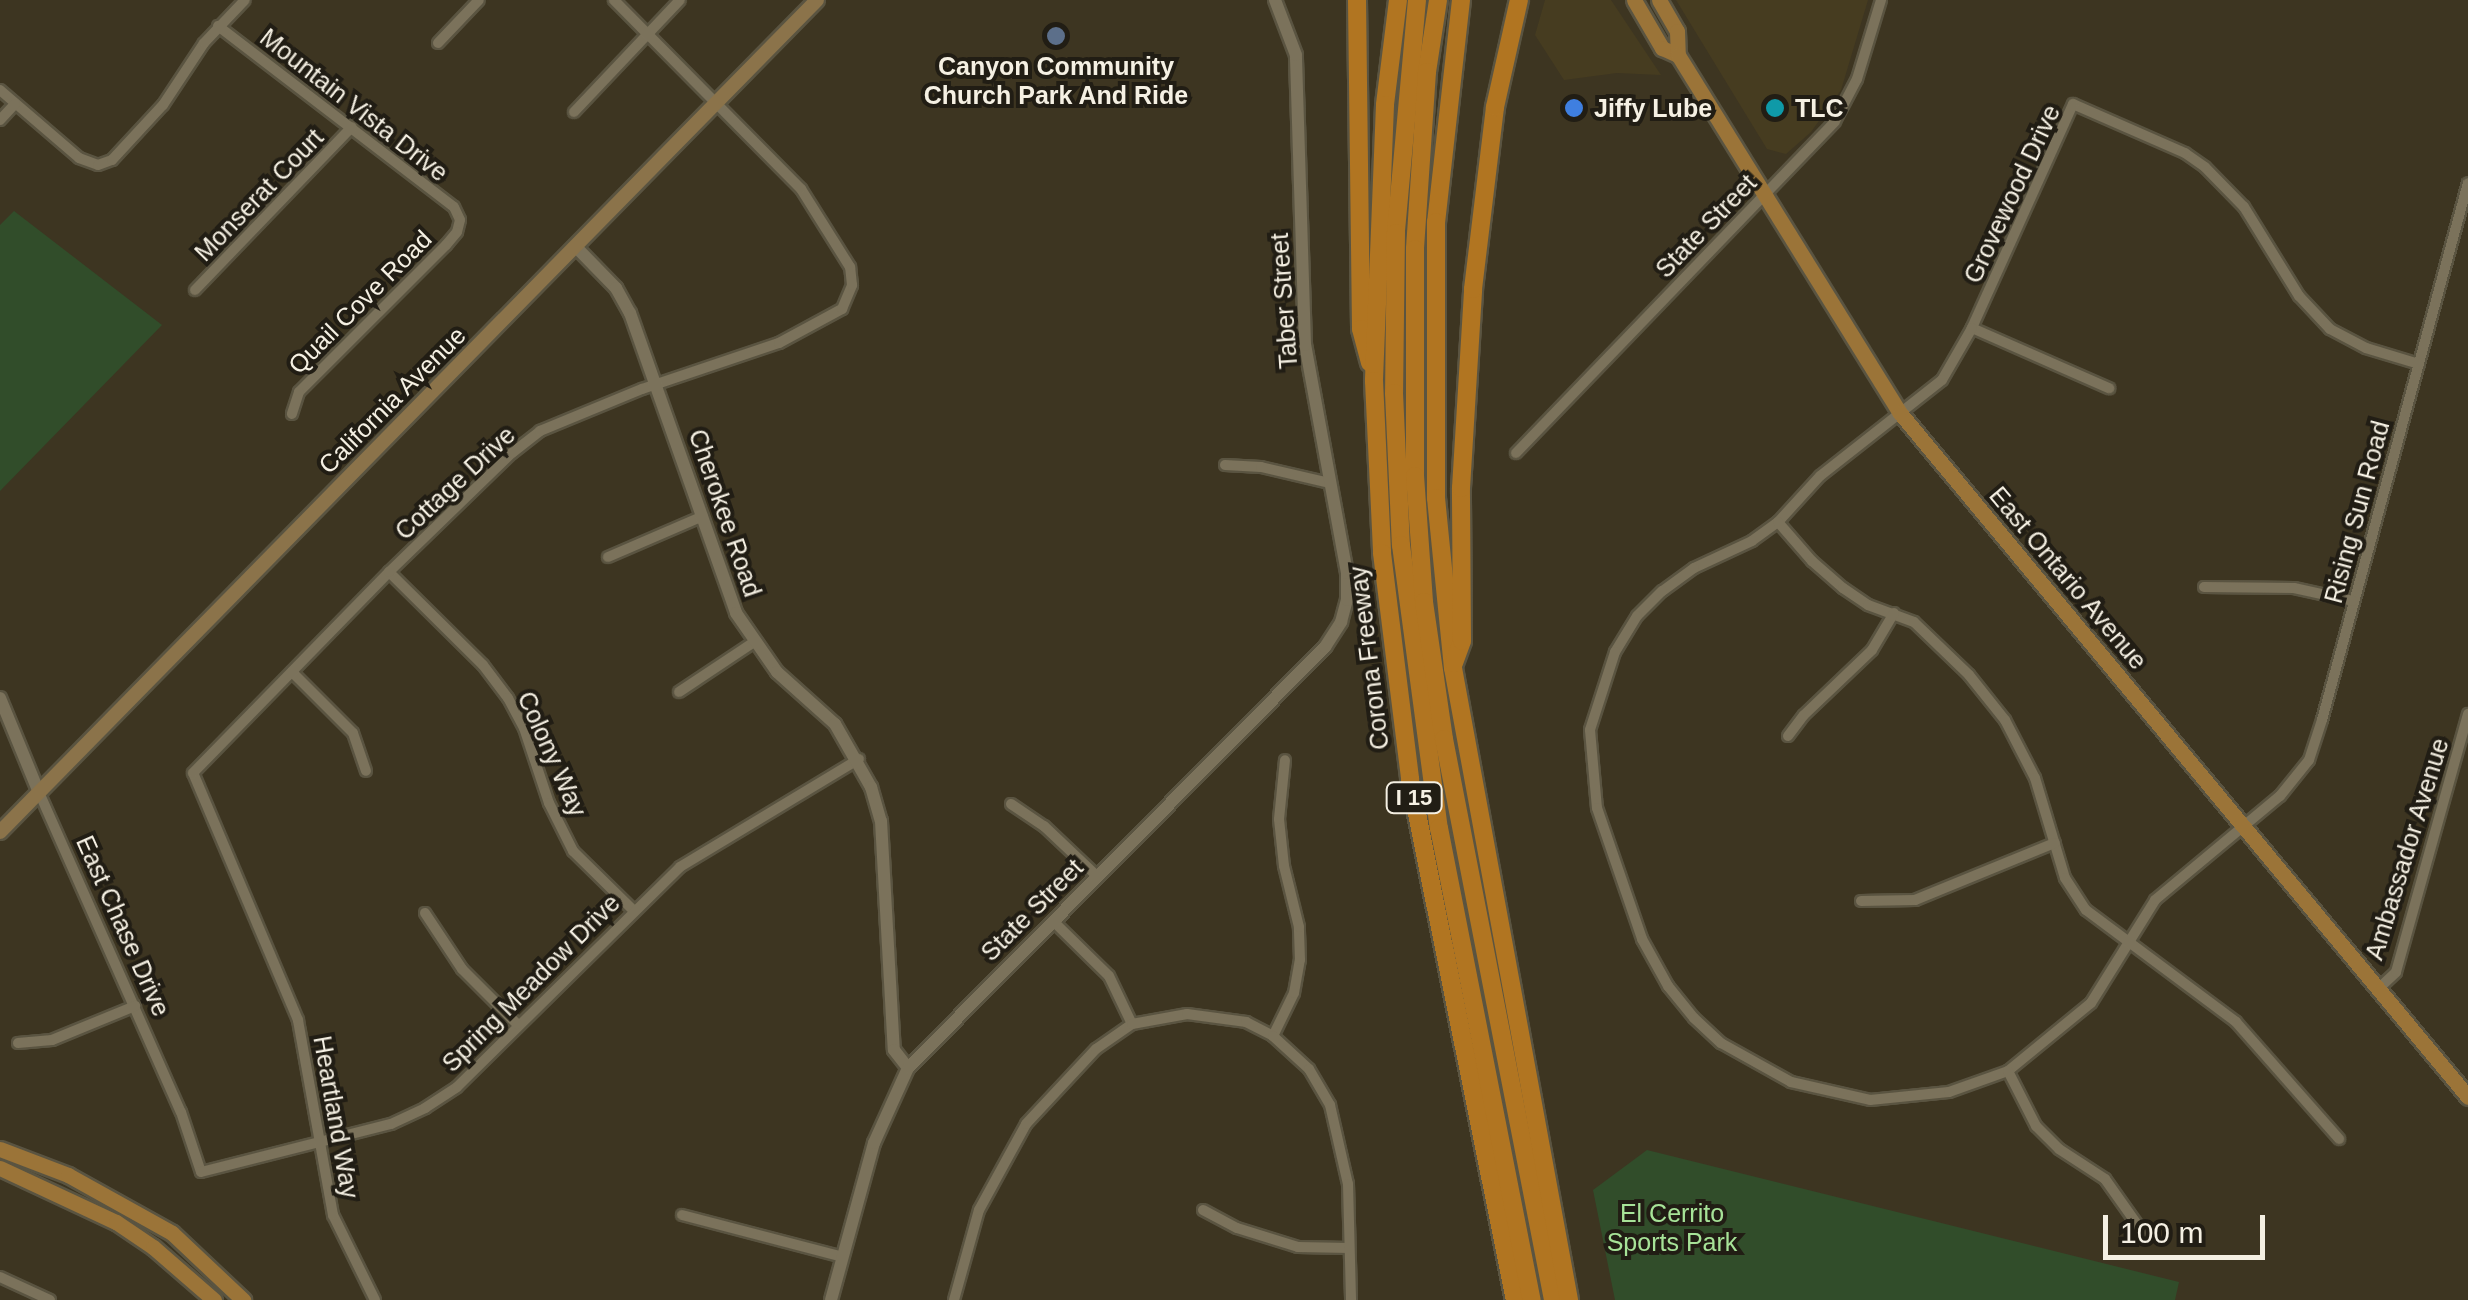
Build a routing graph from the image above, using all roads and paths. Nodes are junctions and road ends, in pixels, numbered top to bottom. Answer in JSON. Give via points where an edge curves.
{"nodes":[{"id":1,"x":245,"y":0,"type":"edge"},
{"id":2,"x":479,"y":0,"type":"edge"},
{"id":3,"x":614,"y":0,"type":"edge"},
{"id":4,"x":680,"y":0,"type":"edge"},
{"id":5,"x":817,"y":0,"type":"edge"},
{"id":6,"x":1274,"y":0,"type":"edge"},
{"id":7,"x":1357,"y":0,"type":"edge"},
{"id":8,"x":1398,"y":0,"type":"edge"},
{"id":9,"x":1417,"y":0,"type":"edge"},
{"id":10,"x":1438,"y":0,"type":"edge"},
{"id":11,"x":1461,"y":0,"type":"edge"},
{"id":12,"x":1520,"y":0,"type":"edge"},
{"id":13,"x":1634,"y":0,"type":"edge"},
{"id":14,"x":1659,"y":0,"type":"edge"},
{"id":15,"x":1881,"y":0,"type":"edge"},
{"id":16,"x":218,"y":26,"type":"junction"},
{"id":17,"x":647,"y":33,"type":"junction"},
{"id":18,"x":438,"y":43,"type":"dead end"},
{"id":19,"x":1678,"y":55,"type":"junction"},
{"id":20,"x":0,"y":90,"type":"edge"},
{"id":21,"x":717,"y":102,"type":"junction"},
{"id":22,"x":16,"y":104,"type":"junction"},
{"id":23,"x":574,"y":112,"type":"dead end"},
{"id":24,"x":0,"y":120,"type":"edge"},
{"id":25,"x":352,"y":127,"type":"junction"},
{"id":26,"x":2468,"y":182,"type":"edge"},
{"id":27,"x":1765,"y":198,"type":"junction"},
{"id":28,"x":460,"y":220,"type":"joint"},
{"id":29,"x":575,"y":246,"type":"junction"},
{"id":30,"x":195,"y":290,"type":"dead end"},
{"id":31,"x":1972,"y":328,"type":"junction"},
{"id":32,"x":2418,"y":364,"type":"junction"},
{"id":33,"x":1374,"y":381,"type":"junction"},
{"id":34,"x":656,"y":384,"type":"junction"},
{"id":35,"x":2109,"y":388,"type":"dead end"},
{"id":36,"x":1900,"y":413,"type":"junction"},
{"id":37,"x":292,"y":414,"type":"dead end"},
{"id":38,"x":1516,"y":453,"type":"dead end"},
{"id":39,"x":1225,"y":465,"type":"dead end"},
{"id":40,"x":1330,"y":483,"type":"junction"},
{"id":41,"x":702,"y":516,"type":"junction"},
{"id":42,"x":1778,"y":522,"type":"junction"},
{"id":43,"x":608,"y":558,"type":"dead end"},
{"id":44,"x":389,"y":572,"type":"junction"},
{"id":45,"x":2204,"y":587,"type":"dead end"},
{"id":46,"x":1347,"y":600,"type":"joint"},
{"id":47,"x":2354,"y":602,"type":"junction"},
{"id":48,"x":1894,"y":613,"type":"junction"},
{"id":49,"x":754,"y":642,"type":"junction"},
{"id":50,"x":1452,"y":668,"type":"junction"},
{"id":51,"x":292,"y":672,"type":"junction"},
{"id":52,"x":679,"y":692,"type":"dead end"},
{"id":53,"x":0,"y":698,"type":"edge"},
{"id":54,"x":2468,"y":714,"type":"edge"},
{"id":55,"x":1788,"y":736,"type":"dead end"},
{"id":56,"x":859,"y":760,"type":"junction"},
{"id":57,"x":1286,"y":760,"type":"dead end"},
{"id":58,"x":366,"y":771,"type":"dead end"},
{"id":59,"x":193,"y":773,"type":"joint"},
{"id":60,"x":38,"y":790,"type":"junction"},
{"id":61,"x":1011,"y":804,"type":"dead end"},
{"id":62,"x":2242,"y":826,"type":"junction"},
{"id":63,"x":0,"y":832,"type":"edge"},
{"id":64,"x":2055,"y":843,"type":"junction"},
{"id":65,"x":1098,"y":877,"type":"junction"},
{"id":66,"x":1860,"y":901,"type":"dead end"},
{"id":67,"x":634,"y":910,"type":"junction"},
{"id":68,"x":425,"y":913,"type":"dead end"},
{"id":69,"x":1053,"y":921,"type":"junction"},
{"id":70,"x":2127,"y":940,"type":"junction"},
{"id":71,"x":2377,"y":990,"type":"junction"},
{"id":72,"x":135,"y":1006,"type":"junction"},
{"id":73,"x":517,"y":1024,"type":"junction"},
{"id":74,"x":1132,"y":1024,"type":"junction"},
{"id":75,"x":1273,"y":1036,"type":"junction"},
{"id":76,"x":18,"y":1043,"type":"dead end"},
{"id":77,"x":908,"y":1068,"type":"junction"},
{"id":78,"x":2008,"y":1071,"type":"junction"},
{"id":79,"x":2468,"y":1098,"type":"edge"},
{"id":80,"x":2339,"y":1139,"type":"dead end"},
{"id":81,"x":320,"y":1142,"type":"junction"},
{"id":82,"x":0,"y":1149,"type":"edge"},
{"id":83,"x":0,"y":1168,"type":"edge"},
{"id":84,"x":201,"y":1172,"type":"joint"},
{"id":85,"x":1203,"y":1210,"type":"dead end"},
{"id":86,"x":682,"y":1215,"type":"dead end"},
{"id":87,"x":2146,"y":1237,"type":"dead end"},
{"id":88,"x":1349,"y":1248,"type":"junction"},
{"id":89,"x":844,"y":1257,"type":"junction"},
{"id":90,"x":0,"y":1277,"type":"edge"},
{"id":91,"x":50,"y":1300,"type":"edge"},
{"id":92,"x":214,"y":1300,"type":"edge"},
{"id":93,"x":243,"y":1300,"type":"edge"},
{"id":94,"x":375,"y":1300,"type":"edge"},
{"id":95,"x":831,"y":1300,"type":"edge"},
{"id":96,"x":954,"y":1300,"type":"edge"},
{"id":97,"x":1351,"y":1300,"type":"edge"},
{"id":98,"x":1512,"y":1300,"type":"edge"},
{"id":99,"x":1532,"y":1300,"type":"edge"},
{"id":100,"x":1553,"y":1300,"type":"edge"},
{"id":101,"x":1573,"y":1300,"type":"edge"}],
"edges":[{"from":1,"to":16,"type":"street"},
{"from":2,"to":18,"type":"street"},
{"from":3,"to":17,"type":"street"},
{"from":4,"to":17,"type":"street"},
{"from":5,"to":21,"type":"main road","name":"California Avenue"},
{"from":6,"to":40,"type":"street","name":"Taber Street","via":[[1296,54],[1305,345]]},
{"from":7,"to":33,"type":"highway","via":[[1361,330]]},
{"from":8,"to":33,"type":"highway","name":"Corona Freeway","number":"I 15","via":[[1385,104]]},
{"from":9,"to":99,"type":"highway","via":[[1396,233],[1401,545],[1439,828]]},
{"from":10,"to":100,"type":"highway","via":[[1414,249],[1424,602],[1444,739]]},
{"from":11,"to":50,"type":"highway","number":"I 15","via":[[1436,222],[1433,359],[1436,498]]},
{"from":12,"to":50,"type":"highway","via":[[1495,107],[1473,289],[1461,488],[1462,642]]},
{"from":13,"to":19,"type":"main road","name":"East Ontario Avenue","via":[[1662,48]]},
{"from":14,"to":19,"type":"main road","name":"East Ontario Avenue","via":[[1677,31]]},
{"from":15,"to":27,"type":"street","name":"State Street","via":[[1857,80],[1835,120]]},
{"from":16,"to":22,"type":"street","via":[[163,105],[112,160],[98,166]]},
{"from":16,"to":25,"type":"street","name":"Mountain Vista Drive"},
{"from":17,"to":21,"type":"street"},
{"from":17,"to":23,"type":"street"},
{"from":19,"to":27,"type":"main road","name":"East Ontario Avenue"},
{"from":20,"to":22,"type":"street"},
{"from":21,"to":29,"type":"main road","name":"California Avenue"},
{"from":21,"to":34,"type":"street","name":"Cottage Drive","via":[[802,189],[850,267],[852,286],[842,309],[779,343]]},
{"from":22,"to":24,"type":"street"},
{"from":25,"to":28,"type":"street","name":"Mountain Vista Drive","via":[[454,207]]},
{"from":25,"to":30,"type":"street","name":"Monserat Court"},
{"from":26,"to":32,"type":"street","name":"Rising Sun Road"},
{"from":27,"to":36,"type":"main road","name":"East Ontario Avenue"},
{"from":27,"to":38,"type":"street","name":"State Street"},
{"from":28,"to":37,"type":"street","name":"Quail Cove Road","via":[[446,245],[299,392]]},
{"from":29,"to":34,"type":"street","name":"Cherokee Road","via":[[616,288]]},
{"from":29,"to":60,"type":"main road","name":"California Avenue"},
{"from":31,"to":32,"type":"street","name":"Grovewood Drive","via":[[2073,104],[2205,166],[2244,207],[2298,296],[2330,329]]},
{"from":31,"to":35,"type":"street"},
{"from":31,"to":36,"type":"street","name":"Grovewood Drive","via":[[1942,380]]},
{"from":32,"to":47,"type":"street","name":"Rising Sun Road"},
{"from":33,"to":98,"type":"highway","name":"Corona Freeway","number":"I 15","via":[[1384,572],[1404,740]]},
{"from":34,"to":41,"type":"street","name":"Cherokee Road"},
{"from":34,"to":44,"type":"street","name":"Cottage Drive","via":[[540,431]]},
{"from":36,"to":42,"type":"street","name":"Grovewood Drive","via":[[1820,476]]},
{"from":36,"to":62,"type":"main road","name":"East Ontario Avenue"},
{"from":39,"to":40,"type":"street"},
{"from":40,"to":46,"type":"street","name":"Taber Street"},
{"from":41,"to":43,"type":"street"},
{"from":41,"to":49,"type":"street","name":"Cherokee Road","via":[[736,613]]},
{"from":42,"to":48,"type":"street","via":[[1843,588]]},
{"from":42,"to":78,"type":"street","name":"Grovewood Drive","via":[[1662,591],[1638,616],[1600,690],[1590,730],[1597,808],[1642,939],[1694,1018],[1721,1043],[1791,1082],[1870,1100],[1949,1092]]},
{"from":44,"to":51,"type":"street","name":"Cottage Drive"},
{"from":44,"to":67,"type":"street","name":"Colony Way","via":[[484,665],[508,698],[574,851]]},
{"from":45,"to":47,"type":"street","via":[[2294,588]]},
{"from":46,"to":65,"type":"street","name":"State Street","via":[[1325,647]]},
{"from":47,"to":62,"type":"street","name":"Rising Sun Road","via":[[2309,760],[2280,796]]},
{"from":48,"to":55,"type":"street","via":[[1872,650]]},
{"from":48,"to":64,"type":"street","via":[[1934,638],[2005,720],[2035,778]]},
{"from":49,"to":52,"type":"street"},
{"from":49,"to":56,"type":"street","name":"Cherokee Road","via":[[835,724]]},
{"from":50,"to":101,"type":"highway","number":"I 15"},
{"from":51,"to":58,"type":"street","via":[[353,733]]},
{"from":51,"to":59,"type":"street","name":"Cottage Drive"},
{"from":53,"to":60,"type":"street","name":"East Chase Drive"},
{"from":54,"to":71,"type":"street","name":"Ambassador Avenue","via":[[2396,972]]},
{"from":56,"to":67,"type":"street","name":"Spring Meadow Drive","via":[[680,867]]},
{"from":56,"to":77,"type":"street","name":"Cherokee Road","via":[[882,821],[894,1050]]},
{"from":57,"to":75,"type":"street","via":[[1279,819],[1300,960],[1294,993]]},
{"from":59,"to":81,"type":"street","name":"Heartland Way","via":[[298,1020]]},
{"from":60,"to":63,"type":"main road","name":"California Avenue"},
{"from":60,"to":72,"type":"street","name":"East Chase Drive"},
{"from":61,"to":65,"type":"street"},
{"from":62,"to":70,"type":"street","name":"Rising Sun Road","via":[[2155,900]]},
{"from":62,"to":71,"type":"main road","name":"East Ontario Avenue"},
{"from":64,"to":66,"type":"street","via":[[1915,900]]},
{"from":64,"to":70,"type":"street","via":[[2065,878],[2086,910]]},
{"from":65,"to":69,"type":"street","name":"State Street"},
{"from":67,"to":73,"type":"street","name":"Spring Meadow Drive"},
{"from":68,"to":73,"type":"street","via":[[462,969]]},
{"from":69,"to":74,"type":"street","via":[[1109,976]]},
{"from":69,"to":77,"type":"street","name":"State Street"},
{"from":70,"to":78,"type":"street","name":"Rising Sun Road","via":[[2091,1003]]},
{"from":70,"to":80,"type":"street","via":[[2236,1022]]},
{"from":71,"to":79,"type":"main road","name":"East Ontario Avenue"},
{"from":72,"to":76,"type":"street","via":[[52,1040]]},
{"from":72,"to":84,"type":"street","name":"East Chase Drive"},
{"from":73,"to":81,"type":"street","name":"Spring Meadow Drive","via":[[457,1086],[425,1108]]},
{"from":74,"to":75,"type":"street","via":[[1220,1016]]},
{"from":74,"to":96,"type":"street","via":[[1096,1049],[1026,1124],[980,1210]]},
{"from":75,"to":88,"type":"street","via":[[1309,1069],[1330,1105],[1348,1184]]},
{"from":77,"to":89,"type":"street","name":"State Street","via":[[874,1143]]},
{"from":78,"to":87,"type":"street","via":[[2036,1126],[2105,1179]]},
{"from":81,"to":84,"type":"street","name":"Spring Meadow Drive"},
{"from":81,"to":94,"type":"street","name":"Heartland Way","via":[[333,1216]]},
{"from":82,"to":93,"type":"main road","via":[[68,1175],[172,1233]]},
{"from":83,"to":92,"type":"main road","via":[[116,1222]]},
{"from":85,"to":88,"type":"street","via":[[1298,1247]]},
{"from":86,"to":89,"type":"street"},
{"from":88,"to":97,"type":"street"},
{"from":89,"to":95,"type":"street","name":"State Street"},
{"from":90,"to":91,"type":"street"}]}
